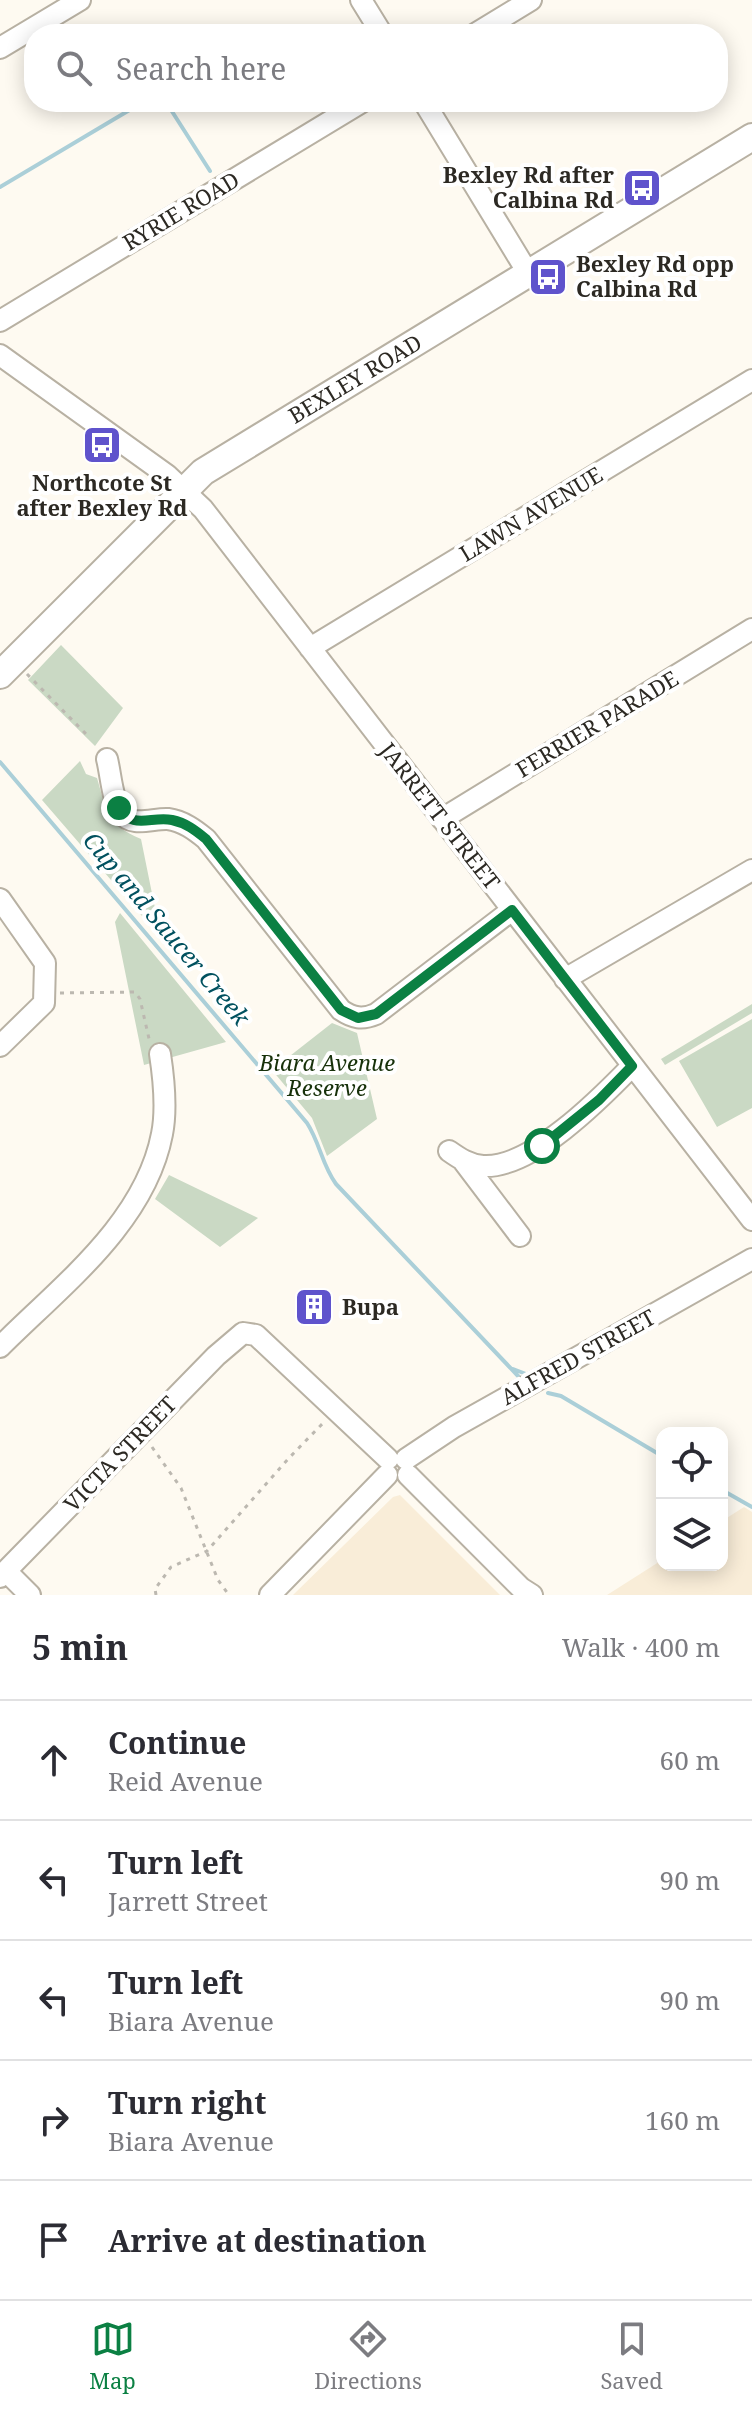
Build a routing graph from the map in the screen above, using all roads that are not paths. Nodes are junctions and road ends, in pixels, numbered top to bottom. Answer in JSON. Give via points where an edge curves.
{"nodes":[{"id":1,"x":80,"y":0,"type":"edge"},
{"id":2,"x":361,"y":0,"type":"edge"},
{"id":3,"x":531,"y":0,"type":"edge"},
{"id":4,"x":40,"y":24,"type":"edge"},
{"id":5,"x":376,"y":24,"type":"edge"},
{"id":6,"x":491,"y":24,"type":"edge"},
{"id":7,"x":24,"y":34,"type":"edge"},
{"id":8,"x":0,"y":48,"type":"edge"},
{"id":9,"x":345,"y":112,"type":"edge"},
{"id":10,"x":430,"y":112,"type":"edge"},
{"id":11,"x":752,"y":137,"type":"edge"},
{"id":12,"x":528,"y":273,"type":"junction"},
{"id":13,"x":0,"y":321,"type":"edge"},
{"id":14,"x":0,"y":355,"type":"edge"},
{"id":15,"x":752,"y":380,"type":"edge"},
{"id":16,"x":184,"y":491,"type":"junction"},
{"id":17,"x":752,"y":629,"type":"edge"},
{"id":18,"x":310,"y":648,"type":"junction"},
{"id":19,"x":0,"y":675,"type":"edge"},
{"id":20,"x":107,"y":759,"type":"dead end"},
{"id":21,"x":442,"y":819,"type":"junction"},
{"id":22,"x":752,"y":870,"type":"edge"},
{"id":23,"x":0,"y":899,"type":"edge"},
{"id":24,"x":512,"y":910,"type":"junction"},
{"id":25,"x":565,"y":979,"type":"junction"},
{"id":26,"x":0,"y":1046,"type":"edge"},
{"id":27,"x":160,"y":1054,"type":"road end"},
{"id":28,"x":632,"y":1066,"type":"junction"},
{"id":29,"x":752,"y":1220,"type":"edge"},
{"id":30,"x":520,"y":1236,"type":"dead end"},
{"id":31,"x":752,"y":1259,"type":"edge"},
{"id":32,"x":0,"y":1347,"type":"edge"},
{"id":33,"x":397,"y":1467,"type":"junction"},
{"id":34,"x":3,"y":1574,"type":"edge"},
{"id":35,"x":526,"y":1593,"type":"edge"},
{"id":36,"x":30,"y":1595,"type":"edge"},
{"id":37,"x":270,"y":1595,"type":"edge"}],
"edges":[{"from":1,"to":4,"type":"street"},
{"from":2,"to":5,"type":"street"},
{"from":3,"to":6,"type":"street"},
{"from":7,"to":8,"type":"street"},
{"from":9,"to":13,"type":"street","name":"RYRIE ROAD"},
{"from":10,"to":12,"type":"street"},
{"from":11,"to":12,"type":"main road","name":"BEXLEY ROAD"},
{"from":12,"to":16,"type":"main road","name":"BEXLEY ROAD","via":[[229,455]]},
{"from":14,"to":16,"type":"street","name":"JARRETT STREET"},
{"from":15,"to":18,"type":"street","name":"LAWN AVENUE"},
{"from":16,"to":18,"type":"street","name":"JARRETT STREET"},
{"from":16,"to":19,"type":"main road","name":"BEXLEY ROAD"},
{"from":17,"to":21,"type":"street","name":"FERRIER PARADE"},
{"from":18,"to":21,"type":"street","name":"JARRETT STREET"},
{"from":20,"to":24,"type":"street","via":[[124,817],[134,822],[169,819],[206,839],[349,1016],[376,1014]]},
{"from":21,"to":24,"type":"street","name":"JARRETT STREET"},
{"from":22,"to":25,"type":"street"},
{"from":23,"to":26,"type":"street","via":[[45,963],[44,1003]]},
{"from":24,"to":25,"type":"street","name":"JARRETT STREET"},
{"from":25,"to":28,"type":"street","name":"JARRETT STREET"},
{"from":27,"to":32,"type":"street","via":[[162,1134],[143,1187],[117,1231]]},
{"from":28,"to":29,"type":"street","name":"JARRETT STREET"},
{"from":28,"to":30,"type":"street","via":[[542,1146],[505,1163],[484,1166],[456,1156]]},
{"from":31,"to":33,"type":"street","name":"ALFRED STREET","via":[[454,1427]]},
{"from":33,"to":34,"type":"street","name":"VICTA STREET","via":[[256,1335],[243,1333]]},
{"from":33,"to":35,"type":"street"},
{"from":33,"to":37,"type":"street","name":"ALFRED STREET"},
{"from":34,"to":36,"type":"street"}]}
